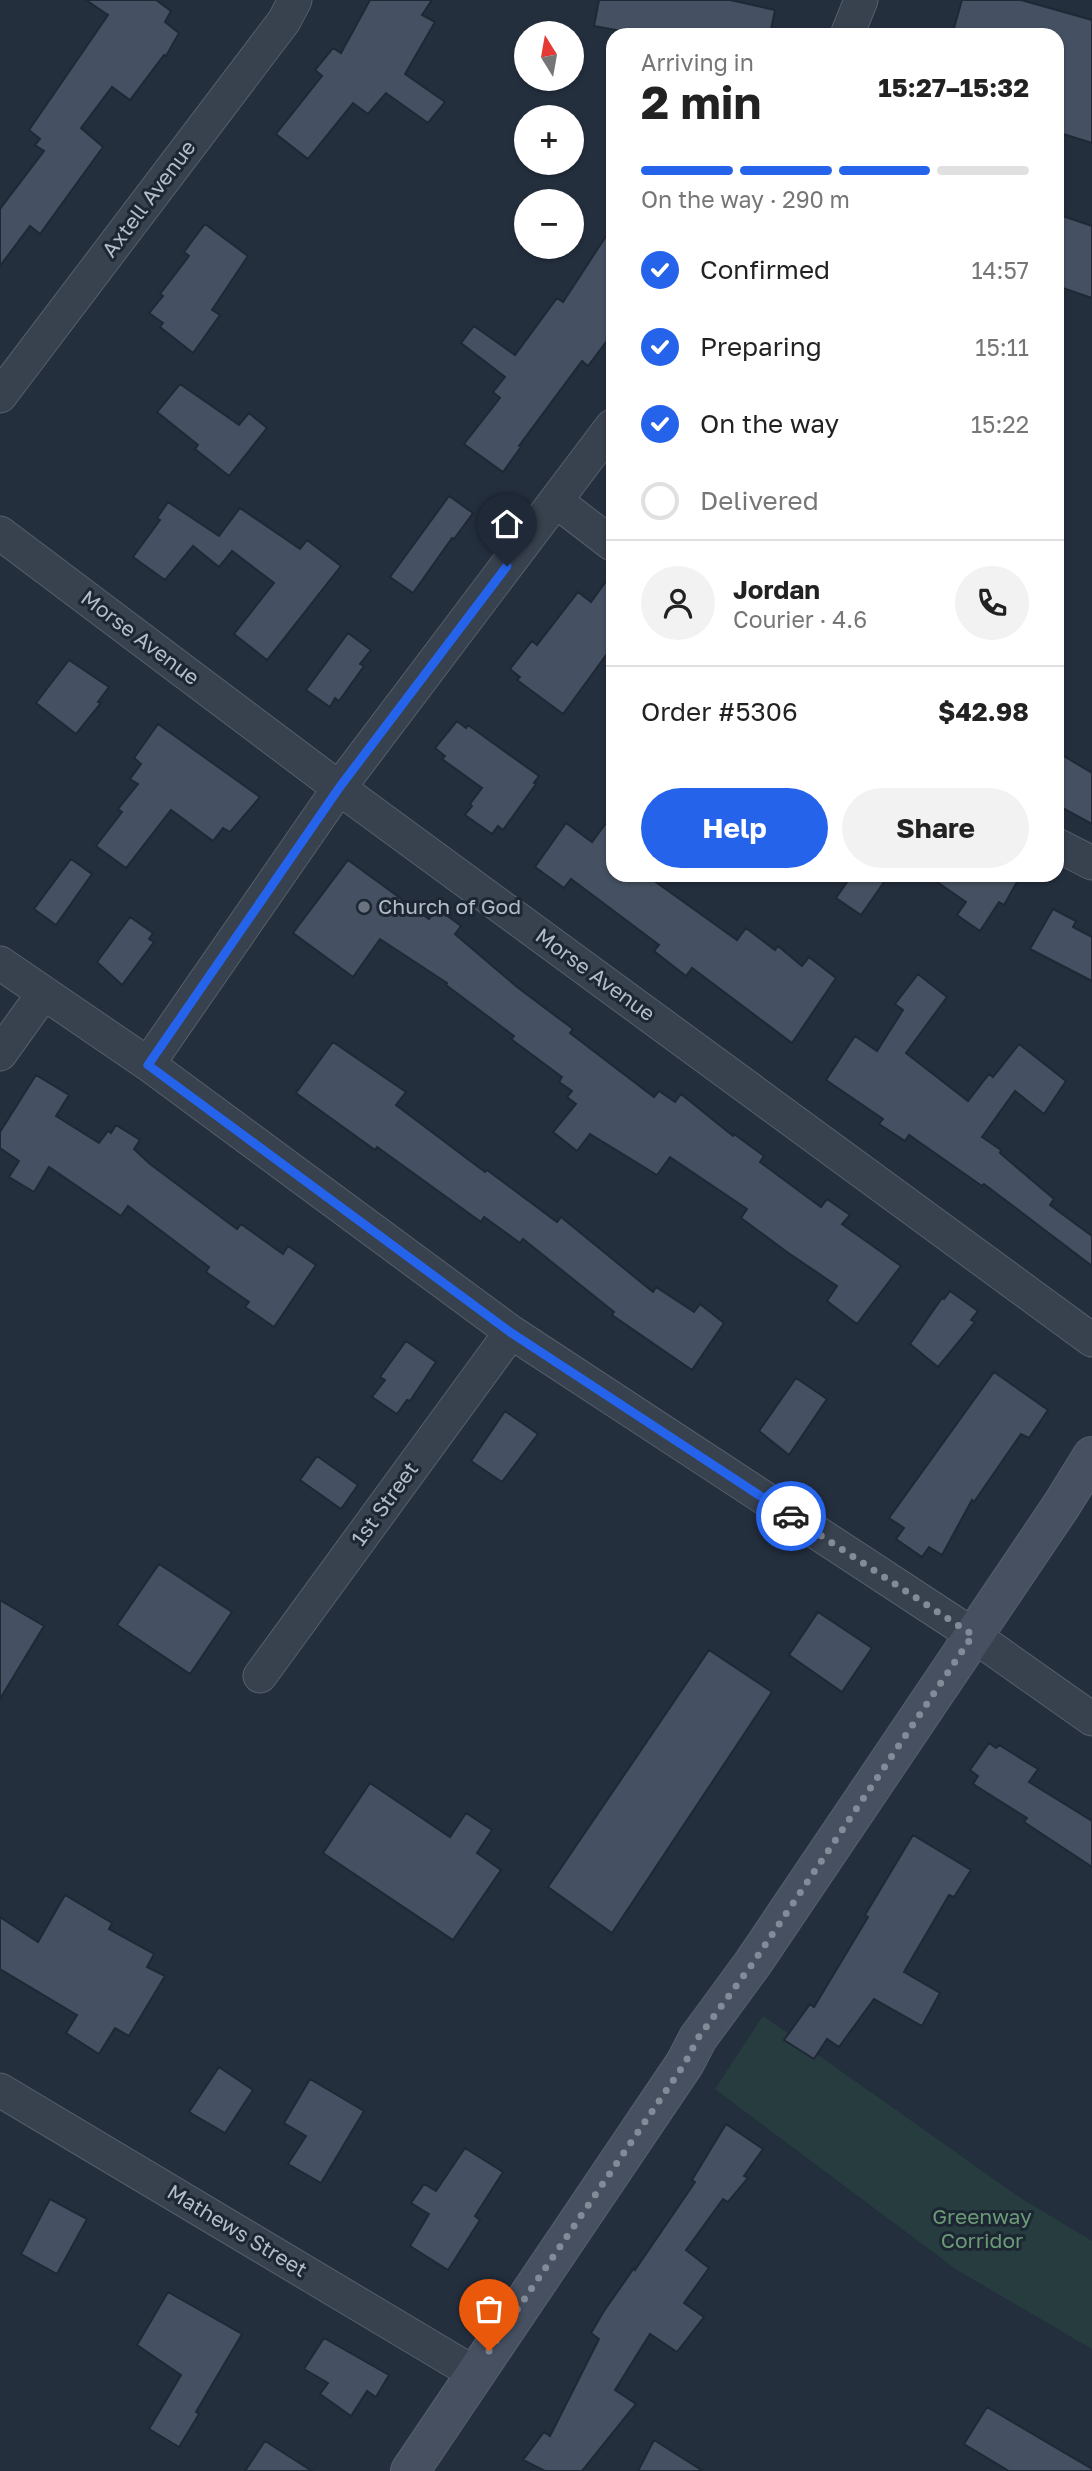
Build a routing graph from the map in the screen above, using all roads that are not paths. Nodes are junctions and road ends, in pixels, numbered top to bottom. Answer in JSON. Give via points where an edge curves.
{"nodes":[{"id":1,"x":295,"y":0,"type":"edge"},
{"id":2,"x":861,"y":0,"type":"edge"},
{"id":3,"x":851,"y":28,"type":"edge"},
{"id":4,"x":0,"y":396,"type":"edge"},
{"id":5,"x":606,"y":434,"type":"edge"},
{"id":6,"x":556,"y":501,"type":"junction"},
{"id":7,"x":0,"y":533,"type":"edge"},
{"id":8,"x":606,"y":539,"type":"edge"},
{"id":9,"x":339,"y":788,"type":"junction"},
{"id":10,"x":1064,"y":849,"type":"edge"},
{"id":11,"x":1092,"y":863,"type":"edge"},
{"id":12,"x":0,"y":963,"type":"edge"},
{"id":13,"x":44,"y":994,"type":"junction"},
{"id":14,"x":0,"y":1054,"type":"edge"},
{"id":15,"x":148,"y":1065,"type":"junction"},
{"id":16,"x":510,"y":1332,"type":"junction"},
{"id":17,"x":1092,"y":1339,"type":"edge"},
{"id":18,"x":1092,"y":1456,"type":"edge"},
{"id":19,"x":973,"y":1635,"type":"junction"},
{"id":20,"x":260,"y":1676,"type":"dead end"},
{"id":21,"x":1092,"y":1718,"type":"edge"},
{"id":22,"x":0,"y":2090,"type":"edge"},
{"id":23,"x":474,"y":2373,"type":"junction"},
{"id":24,"x":410,"y":2471,"type":"edge"}],
"edges":[{"from":1,"to":4,"type":"street","name":"Axtell Avenue","via":[[284,21]]},
{"from":2,"to":3,"type":"street"},
{"from":5,"to":6,"type":"street"},
{"from":6,"to":8,"type":"street"},
{"from":6,"to":9,"type":"street"},
{"from":7,"to":9,"type":"street","name":"Morse Avenue"},
{"from":9,"to":15,"type":"street"},
{"from":9,"to":17,"type":"street","name":"Morse Avenue"},
{"from":10,"to":11,"type":"street"},
{"from":12,"to":13,"type":"street"},
{"from":13,"to":14,"type":"street"},
{"from":13,"to":15,"type":"street"},
{"from":15,"to":16,"type":"street"},
{"from":16,"to":19,"type":"street"},
{"from":16,"to":20,"type":"street","name":"1st Street"},
{"from":18,"to":19,"type":"street"},
{"from":19,"to":21,"type":"street"},
{"from":19,"to":23,"type":"street"},
{"from":22,"to":23,"type":"street","name":"Mathews Street"},
{"from":23,"to":24,"type":"street"}]}
